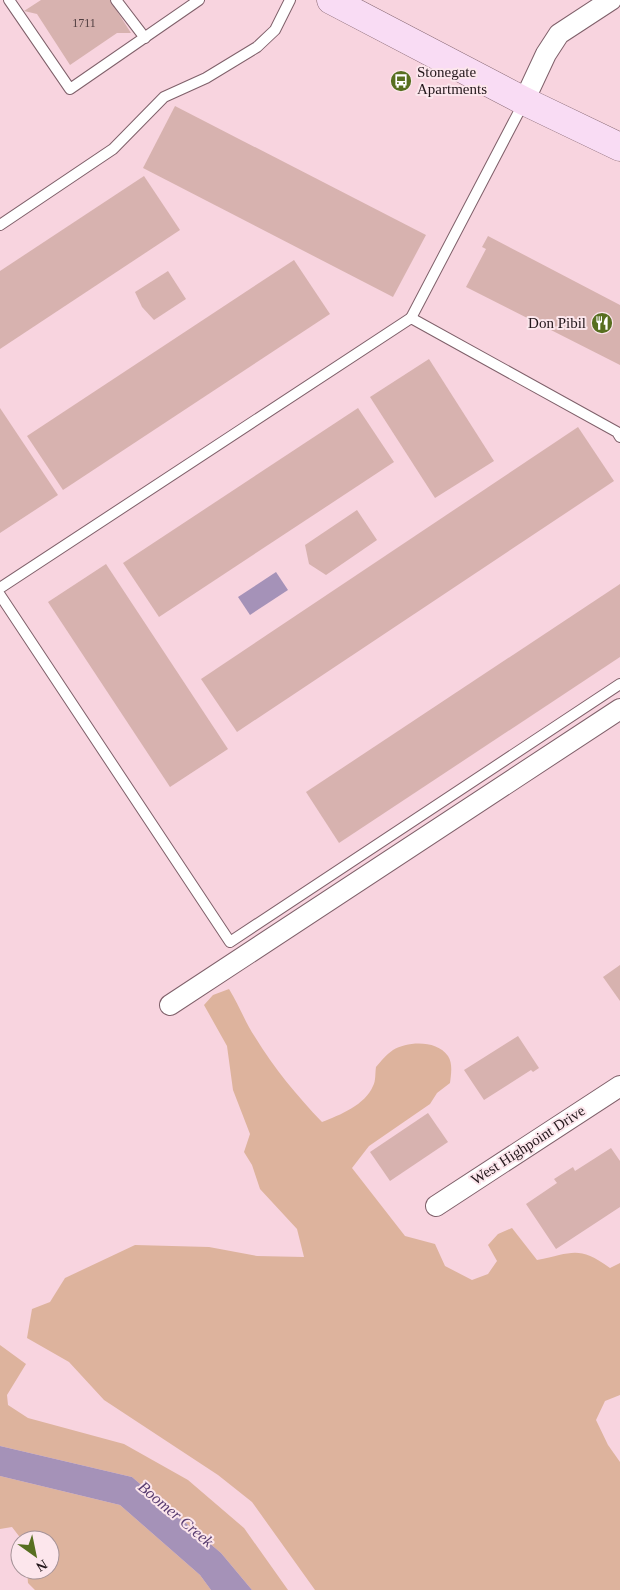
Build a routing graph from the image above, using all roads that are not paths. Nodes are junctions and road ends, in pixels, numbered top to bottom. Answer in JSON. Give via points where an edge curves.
{"nodes":[{"id":1,"x":9,"y":0,"type":"edge"},
{"id":2,"x":116,"y":0,"type":"edge"},
{"id":3,"x":199,"y":0,"type":"edge"},
{"id":4,"x":290,"y":0,"type":"edge"},
{"id":5,"x":331,"y":0,"type":"edge"},
{"id":6,"x":611,"y":0,"type":"edge"},
{"id":7,"x":146,"y":38,"type":"junction"},
{"id":8,"x":524,"y":101,"type":"junction"},
{"id":9,"x":620,"y":147,"type":"edge"},
{"id":10,"x":0,"y":225,"type":"edge"},
{"id":11,"x":411,"y":318,"type":"junction"},
{"id":12,"x":620,"y":437,"type":"edge"},
{"id":13,"x":0,"y":588,"type":"edge"},
{"id":14,"x":0,"y":595,"type":"edge"},
{"id":15,"x":620,"y":684,"type":"edge"},
{"id":16,"x":620,"y":709,"type":"edge"},
{"id":17,"x":170,"y":1005,"type":"dead end"},
{"id":18,"x":620,"y":1086,"type":"edge"},
{"id":19,"x":436,"y":1206,"type":"dead end"}],
"edges":[{"from":1,"to":7,"type":"lane","via":[[70,89]]},
{"from":2,"to":7,"type":"lane"},
{"from":3,"to":7,"type":"lane"},
{"from":4,"to":10,"type":"lane","via":[[275,30],[257,47],[206,78],[164,97],[113,149]]},
{"from":5,"to":8,"type":"main road"},
{"from":6,"to":8,"type":"street","via":[[559,34]]},
{"from":8,"to":9,"type":"main road"},
{"from":8,"to":11,"type":"lane"},
{"from":11,"to":12,"type":"lane","via":[[617,432]]},
{"from":11,"to":13,"type":"lane"},
{"from":14,"to":15,"type":"lane","via":[[230,942]]},
{"from":16,"to":17,"type":"street"},
{"from":18,"to":19,"type":"street","name":"West Highpoint Drive"}]}
